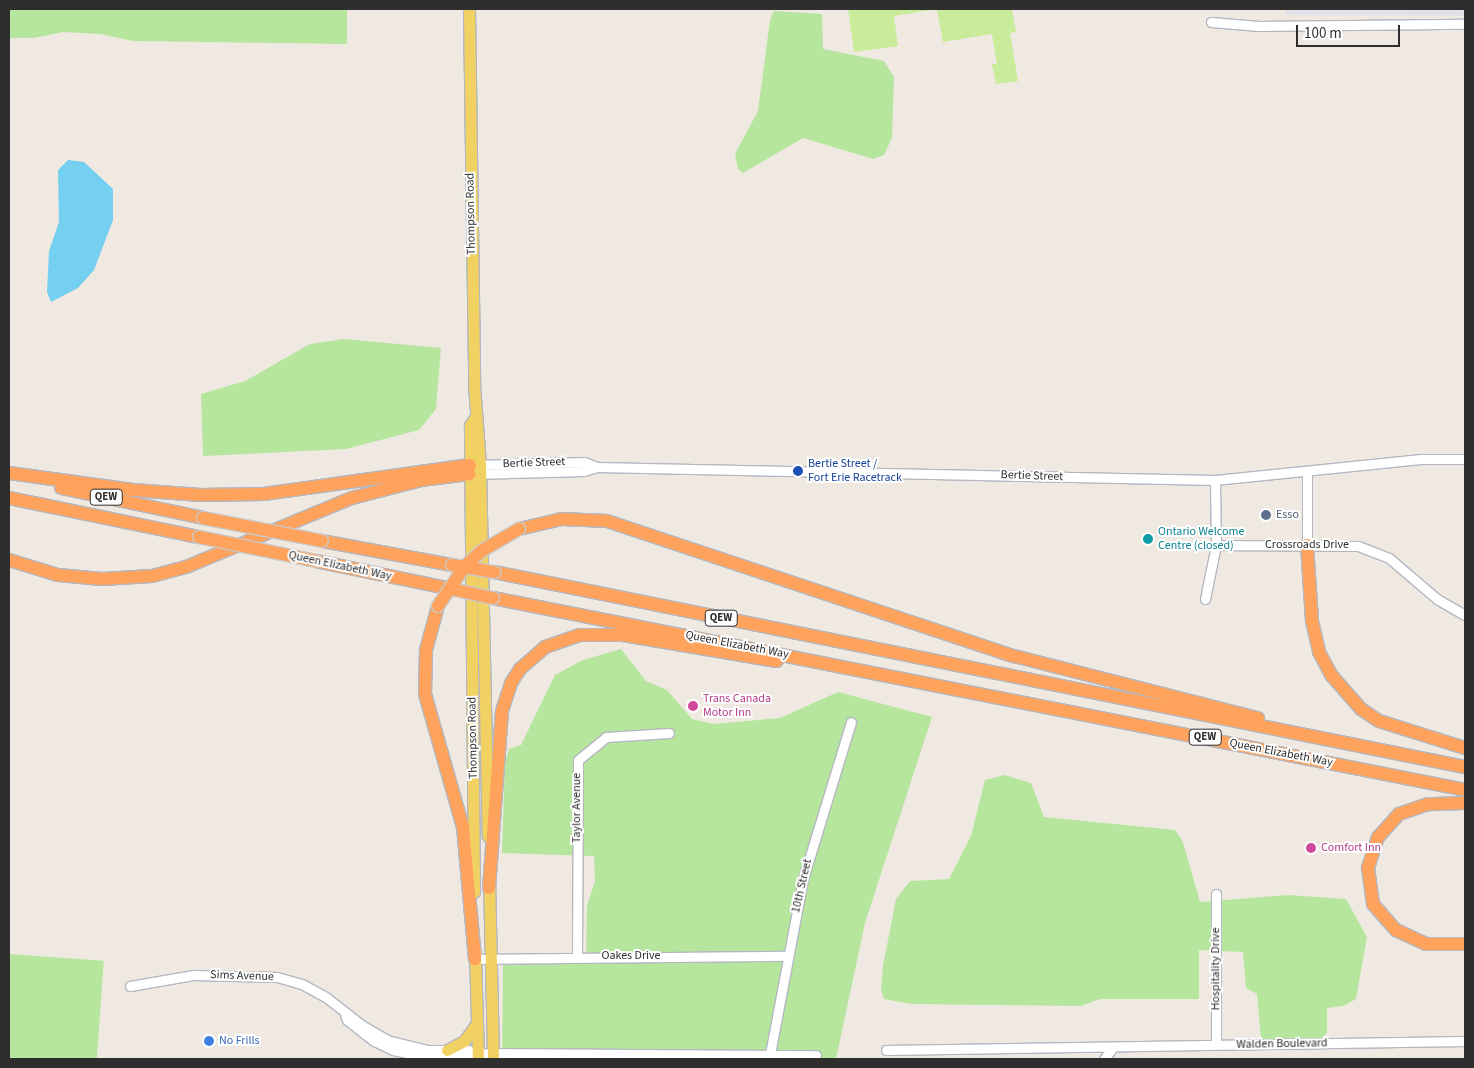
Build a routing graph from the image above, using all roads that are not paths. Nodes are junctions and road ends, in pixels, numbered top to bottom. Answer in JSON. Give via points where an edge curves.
{"nodes":[{"id":1,"x":469,"y":9,"type":"edge"},
{"id":2,"x":1211,"y":22,"type":"dead end"},
{"id":3,"x":1465,"y":24,"type":"edge"},
{"id":4,"x":1465,"y":459,"type":"edge"},
{"id":5,"x":475,"y":470,"type":"junction"},
{"id":6,"x":1307,"y":471,"type":"junction"},
{"id":7,"x":9,"y":475,"type":"edge"},
{"id":8,"x":1215,"y":480,"type":"junction"},
{"id":9,"x":9,"y":498,"type":"edge"},
{"id":10,"x":1216,"y":545,"type":"junction"},
{"id":11,"x":1307,"y":545,"type":"junction"},
{"id":12,"x":9,"y":560,"type":"edge"},
{"id":13,"x":1205,"y":599,"type":"dead end"},
{"id":14,"x":1465,"y":615,"type":"edge"},
{"id":15,"x":899,"y":676,"type":"junction"},
{"id":16,"x":851,"y":722,"type":"dead end"},
{"id":17,"x":669,"y":733,"type":"dead end"},
{"id":18,"x":1344,"y":743,"type":"junction"},
{"id":19,"x":1465,"y":748,"type":"edge"},
{"id":20,"x":1465,"y":767,"type":"edge"},
{"id":21,"x":1465,"y":790,"type":"edge"},
{"id":22,"x":1465,"y":803,"type":"edge"},
{"id":23,"x":489,"y":888,"type":"junction"},
{"id":24,"x":1216,"y":894,"type":"dead end"},
{"id":25,"x":1465,"y":938,"type":"edge"},
{"id":26,"x":1444,"y":944,"type":"junction"},
{"id":27,"x":1465,"y":944,"type":"edge"},
{"id":28,"x":577,"y":956,"type":"junction"},
{"id":29,"x":787,"y":956,"type":"junction"},
{"id":30,"x":475,"y":959,"type":"junction"},
{"id":31,"x":492,"y":959,"type":"junction"},
{"id":32,"x":130,"y":986,"type":"dead end"},
{"id":33,"x":345,"y":1014,"type":"junction"},
{"id":34,"x":477,"y":1023,"type":"junction"},
{"id":35,"x":1465,"y":1041,"type":"edge"},
{"id":36,"x":1216,"y":1044,"type":"junction"},
{"id":37,"x":1113,"y":1048,"type":"junction"},
{"id":38,"x":447,"y":1050,"type":"junction"},
{"id":39,"x":886,"y":1050,"type":"dead end"},
{"id":40,"x":770,"y":1054,"type":"junction"},
{"id":41,"x":816,"y":1054,"type":"dead end"},
{"id":42,"x":916,"y":1054,"type":"edge"},
{"id":43,"x":478,"y":1056,"type":"edge"},
{"id":44,"x":493,"y":1056,"type":"edge"},
{"id":45,"x":1104,"y":1059,"type":"edge"}],
"edges":[{"from":1,"to":5,"type":"main road","name":"Thompson Road","via":[[475,418],[470,425]]},
{"from":2,"to":3,"type":"street","via":[[1259,26]]},
{"from":4,"to":6,"type":"street","name":"Bertie Street","via":[[1421,459]]},
{"from":5,"to":7,"type":"highway","via":[[264,494],[210,495],[133,490]]},
{"from":5,"to":8,"type":"street","name":"Bertie Street","via":[[584,471],[597,467]]},
{"from":5,"to":12,"type":"highway","via":[[352,498],[186,567],[152,576],[102,579],[58,575]]},
{"from":5,"to":23,"type":"main road","name":"Thompson Road"},
{"from":5,"to":30,"type":"main road","name":"Thompson Road"},
{"from":6,"to":8,"type":"street","name":"Bertie Street"},
{"from":6,"to":11,"type":"street"},
{"from":7,"to":18,"type":"highway","name":"Queen Elizabeth Way","number":"QEW","bridge":true,"via":[[203,518],[494,572]]},
{"from":8,"to":10,"type":"street"},
{"from":9,"to":15,"type":"highway","name":"Queen Elizabeth Way","number":"QEW","bridge":true,"via":[[493,598]]},
{"from":10,"to":11,"type":"street","name":"Crossroads Drive"},
{"from":10,"to":13,"type":"street"},
{"from":11,"to":14,"type":"street","name":"Crossroads Drive","via":[[1340,544],[1371,549],[1389,558],[1437,599]]},
{"from":11,"to":19,"type":"highway","via":[[1312,621],[1319,652],[1332,676],[1361,709],[1379,720]]},
{"from":15,"to":21,"type":"highway","name":"Queen Elizabeth Way","number":"QEW"},
{"from":15,"to":23,"type":"highway","via":[[831,670],[623,635],[579,635],[545,647],[516,676],[502,711]]},
{"from":16,"to":29,"type":"street","name":"10th Street","via":[[803,879]]},
{"from":17,"to":28,"type":"street","name":"Taylor Avenue","via":[[606,738],[578,760]]},
{"from":18,"to":20,"type":"highway","name":"Queen Elizabeth Way","number":"QEW"},
{"from":18,"to":30,"type":"highway","bridge":true,"via":[[1014,656],[606,521],[562,519],[519,529],[469,562],[438,606],[426,650],[425,694],[463,827]]},
{"from":22,"to":26,"type":"highway","via":[[1428,804],[1399,814],[1378,838],[1368,868],[1374,904],[1385,919],[1410,939]]},
{"from":23,"to":31,"type":"main road","name":"Thompson Road"},
{"from":24,"to":36,"type":"street","name":"Hospitality Drive"},
{"from":25,"to":26,"type":"highway"},
{"from":26,"to":27,"type":"highway"},
{"from":28,"to":29,"type":"street","name":"Oakes Drive"},
{"from":28,"to":31,"type":"street","name":"Oakes Drive"},
{"from":29,"to":40,"type":"street","name":"10th Street"},
{"from":30,"to":31,"type":"street","name":"Oakes Drive"},
{"from":30,"to":34,"type":"main road","name":"Thompson Road"},
{"from":31,"to":44,"type":"main road","name":"Thompson Road"},
{"from":32,"to":33,"type":"street","name":"Sims Avenue","via":[[193,975],[277,977],[302,984],[327,998]]},
{"from":33,"to":38,"type":"street","name":"Sims Avenue","via":[[387,1040],[427,1050]]},
{"from":33,"to":43,"type":"street","name":"Sims Avenue","via":[[359,1031],[393,1050],[426,1057]]},
{"from":34,"to":38,"type":"main road","via":[[464,1041]]},
{"from":34,"to":43,"type":"main road","name":"Thompson Road"},
{"from":35,"to":36,"type":"street","name":"Walden Boulevard"},
{"from":36,"to":37,"type":"street","name":"Walden Boulevard"},
{"from":37,"to":42,"type":"street","name":"Walden Boulevard"},
{"from":37,"to":45,"type":"street"},
{"from":38,"to":43,"type":"street","name":"Sims Avenue"},
{"from":39,"to":42,"type":"street","name":"Walden Boulevard"},
{"from":40,"to":41,"type":"street","name":"Sims Avenue"},
{"from":40,"to":44,"type":"street","name":"Sims Avenue"},
{"from":43,"to":44,"type":"street","name":"Sims Avenue"}]}
